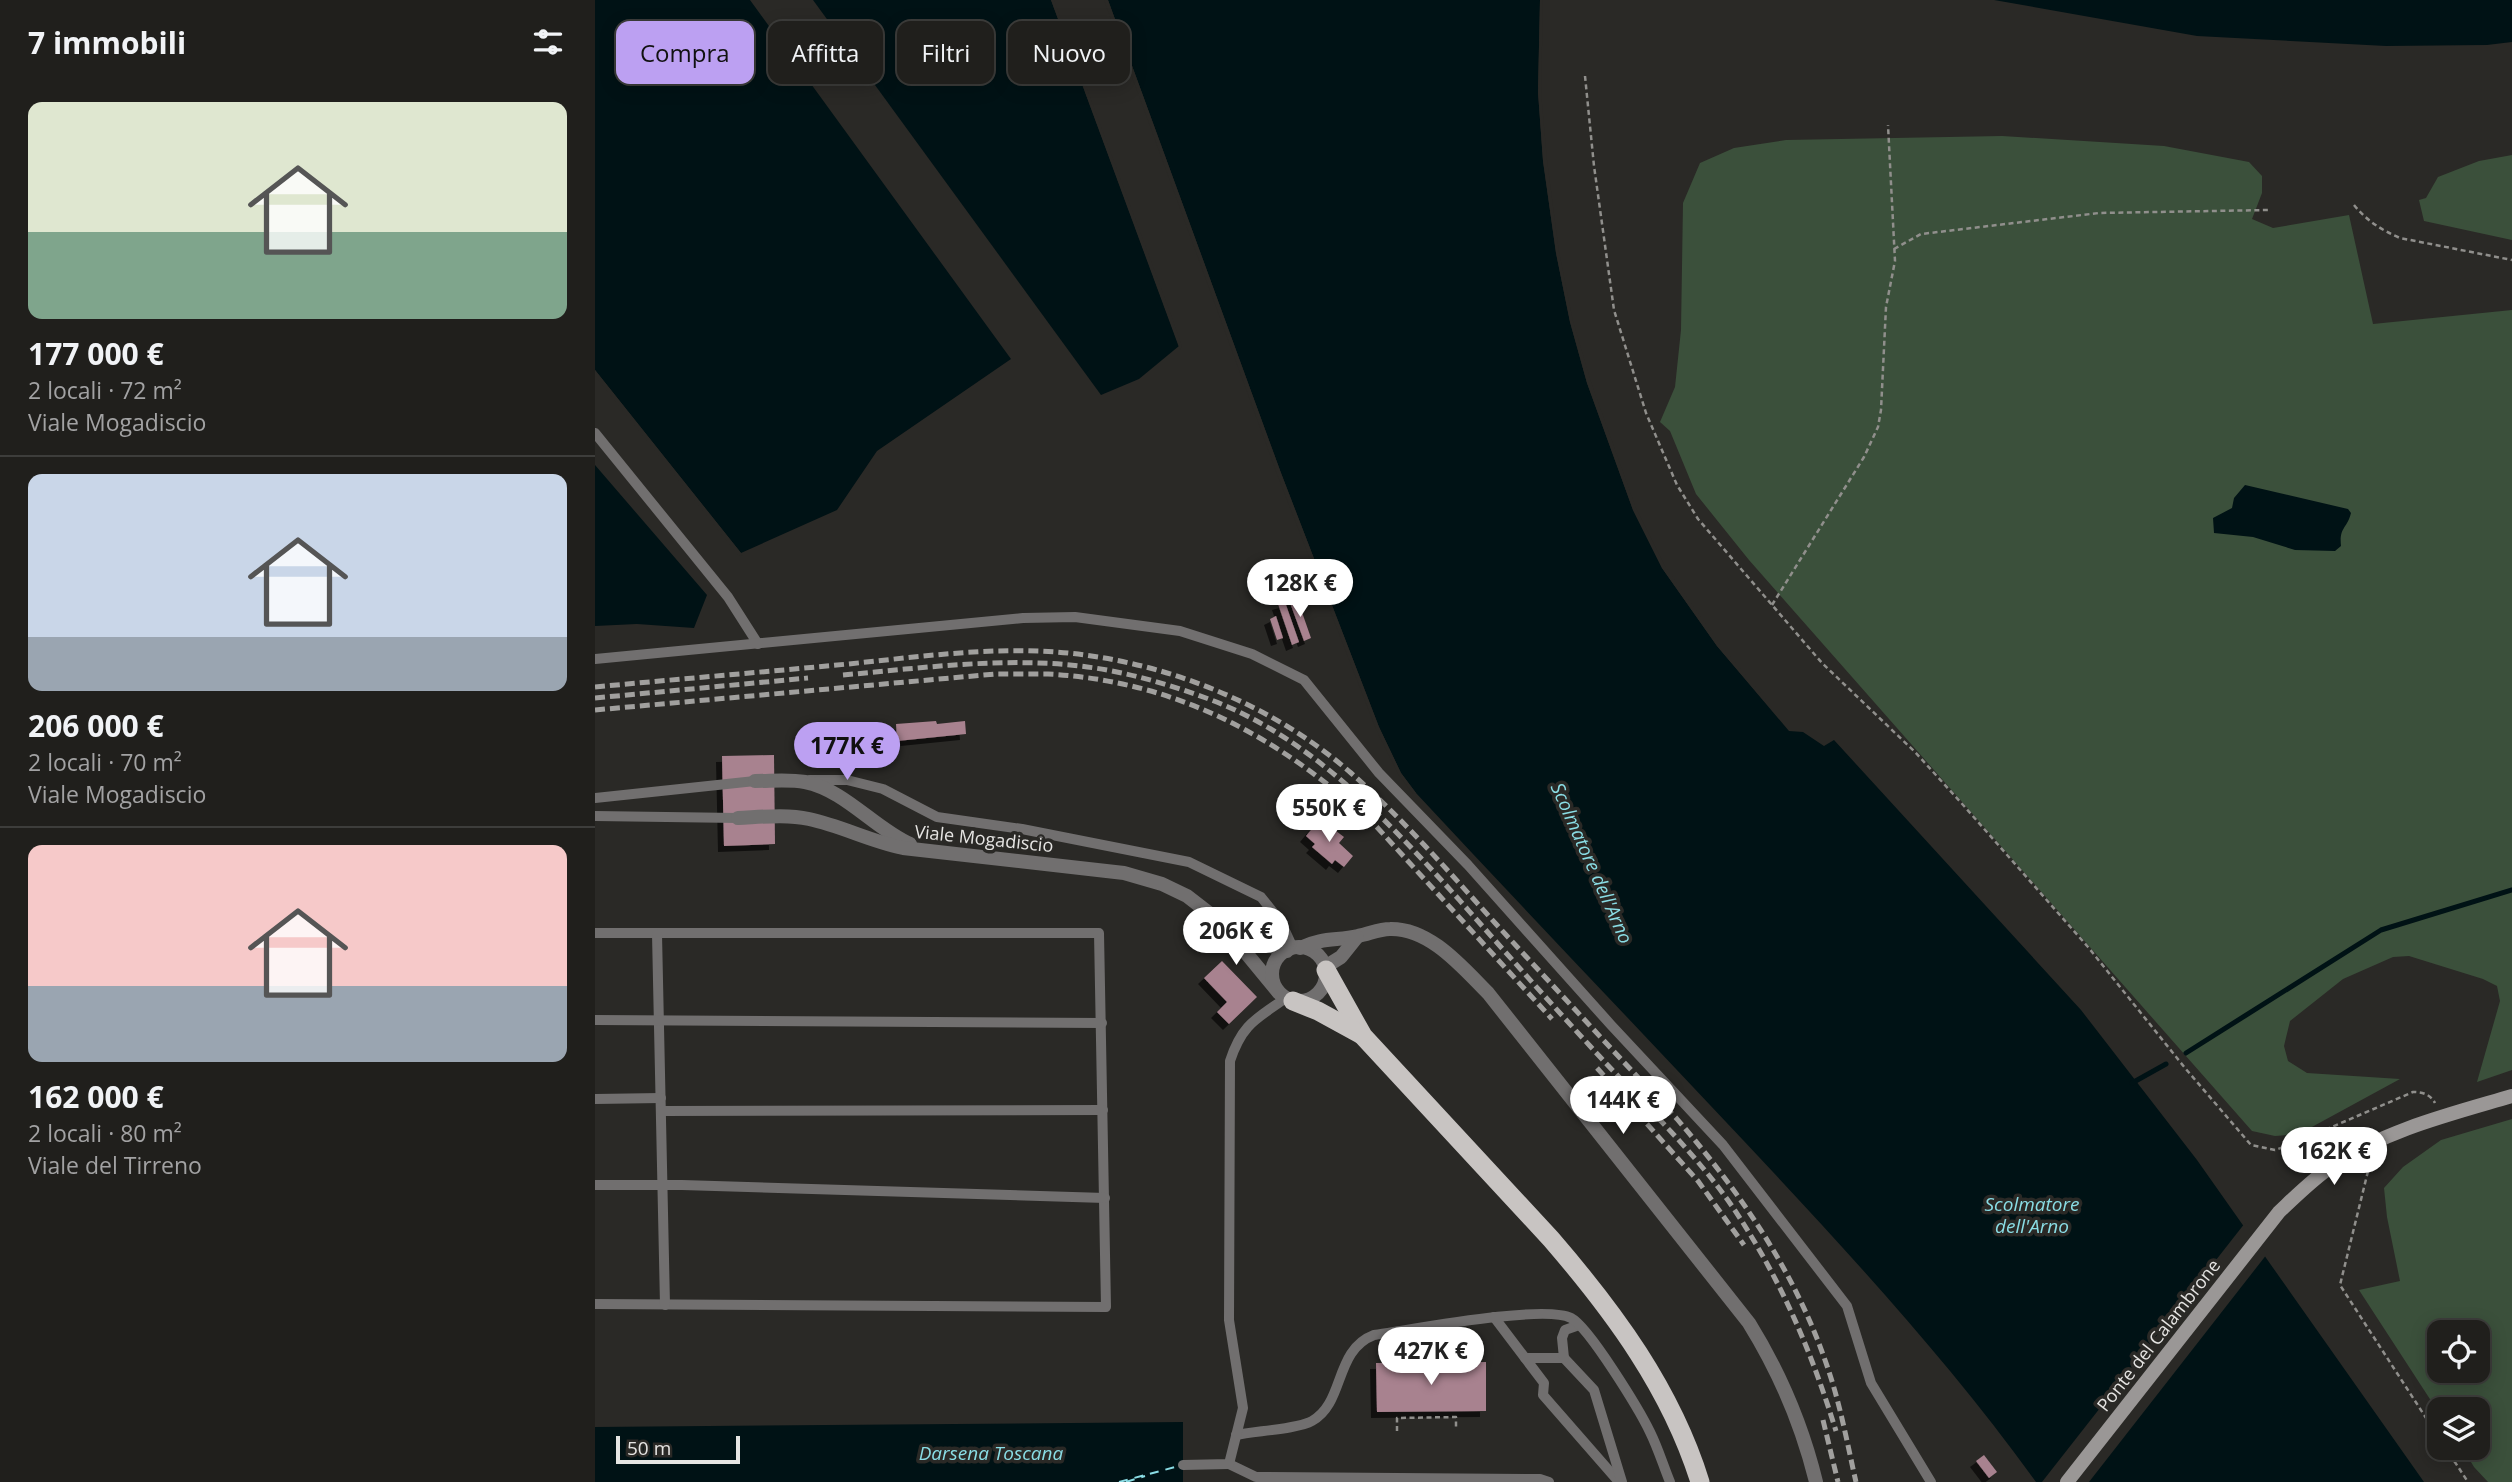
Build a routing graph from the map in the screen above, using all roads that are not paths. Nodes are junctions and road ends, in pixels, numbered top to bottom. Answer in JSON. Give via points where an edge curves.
{"nodes":[{"id":1,"x":595,"y":433,"type":"edge"},
{"id":2,"x":758,"y":644,"type":"junction"},
{"id":3,"x":595,"y":659,"type":"edge"},
{"id":4,"x":786,"y":780,"type":"junction"},
{"id":5,"x":755,"y":782,"type":"joint"},
{"id":6,"x":595,"y":798,"type":"edge"},
{"id":7,"x":595,"y":817,"type":"edge"},
{"id":8,"x":738,"y":818,"type":"joint"},
{"id":9,"x":921,"y":849,"type":"junction"},
{"id":10,"x":1218,"y":920,"type":"junction"},
{"id":11,"x":595,"y":933,"type":"edge"},
{"id":12,"x":657,"y":934,"type":"junction"},
{"id":13,"x":1357,"y":936,"type":"junction"},
{"id":14,"x":1293,"y":949,"type":"junction"},
{"id":15,"x":1325,"y":968,"type":"junction"},
{"id":16,"x":1286,"y":997,"type":"junction"},
{"id":17,"x":595,"y":1020,"type":"edge"},
{"id":18,"x":659,"y":1020,"type":"junction"},
{"id":19,"x":1102,"y":1023,"type":"junction"},
{"id":20,"x":1363,"y":1036,"type":"junction"},
{"id":21,"x":2512,"y":1096,"type":"edge"},
{"id":22,"x":661,"y":1098,"type":"junction"},
{"id":23,"x":595,"y":1099,"type":"edge"},
{"id":24,"x":1103,"y":1110,"type":"junction"},
{"id":25,"x":661,"y":1111,"type":"junction"},
{"id":26,"x":595,"y":1185,"type":"edge"},
{"id":27,"x":663,"y":1185,"type":"junction"},
{"id":28,"x":1105,"y":1198,"type":"junction"},
{"id":29,"x":595,"y":1304,"type":"edge"},
{"id":30,"x":665,"y":1305,"type":"junction"},
{"id":31,"x":1495,"y":1317,"type":"junction"},
{"id":32,"x":1579,"y":1325,"type":"junction"},
{"id":33,"x":1525,"y":1358,"type":"junction"},
{"id":34,"x":1564,"y":1358,"type":"junction"},
{"id":35,"x":1236,"y":1435,"type":"junction"},
{"id":36,"x":1229,"y":1464,"type":"junction"},
{"id":37,"x":1183,"y":1465,"type":"dead end"},
{"id":38,"x":1549,"y":1482,"type":"edge"},
{"id":39,"x":1621,"y":1482,"type":"edge"},
{"id":40,"x":1670,"y":1482,"type":"edge"},
{"id":41,"x":1700,"y":1482,"type":"edge"},
{"id":42,"x":1816,"y":1482,"type":"edge"},
{"id":43,"x":1931,"y":1482,"type":"edge"},
{"id":44,"x":2067,"y":1482,"type":"edge"}],
"edges":[{"from":1,"to":2,"type":"lane","via":[[728,597]]},
{"from":2,"to":3,"type":"lane"},
{"from":2,"to":43,"type":"lane","via":[[1023,618],[1075,618],[1179,631],[1252,654],[1304,680],[1379,773],[1723,1145],[1847,1306],[1871,1383]]},
{"from":4,"to":5,"type":"street"},
{"from":4,"to":9,"type":"street","via":[[826,789],[884,830]]},
{"from":4,"to":14,"type":"lane","via":[[847,780],[883,789],[937,817],[1189,862],[1262,897],[1281,922]]},
{"from":5,"to":6,"type":"lane"},
{"from":7,"to":8,"type":"lane"},
{"from":8,"to":9,"type":"street","name":"Viale Mogadiscio","via":[[806,818],[874,842]]},
{"from":9,"to":10,"type":"street","name":"Viale Mogadiscio","via":[[1147,878],[1187,896]]},
{"from":10,"to":14,"type":"street","name":"Viale Mogadiscio","via":[[1257,943]]},
{"from":10,"to":16,"type":"street","name":"Viale Mogadiscio"},
{"from":11,"to":12,"type":"lane"},
{"from":12,"to":18,"type":"lane"},
{"from":12,"to":19,"type":"lane","via":[[1099,933]]},
{"from":13,"to":14,"type":"street"},
{"from":13,"to":15,"type":"street","via":[[1341,957]]},
{"from":13,"to":42,"type":"street","via":[[1390,929],[1419,934],[1488,993],[1749,1323],[1773,1362],[1801,1426]]},
{"from":14,"to":15,"type":"street","name":"Viale Mogadiscio","via":[[1316,953]]},
{"from":14,"to":16,"type":"street","via":[[1275,962],[1273,970]]},
{"from":15,"to":16,"type":"street","via":[[1326,979],[1318,994],[1302,1001]]},
{"from":15,"to":20,"type":"highway"},
{"from":16,"to":20,"type":"highway"},
{"from":16,"to":35,"type":"lane","via":[[1251,1022],[1237,1040],[1230,1061],[1229,1320],[1243,1408]]},
{"from":17,"to":18,"type":"lane"},
{"from":18,"to":19,"type":"lane"},
{"from":18,"to":22,"type":"lane"},
{"from":19,"to":24,"type":"lane"},
{"from":20,"to":41,"type":"highway","via":[[1581,1273],[1628,1335],[1664,1398]]},
{"from":21,"to":44,"type":"main road","name":"Ponte del Calambrone","via":[[2375,1142],[2333,1165],[2280,1212]]},
{"from":22,"to":23,"type":"lane"},
{"from":22,"to":25,"type":"lane"},
{"from":24,"to":25,"type":"lane"},
{"from":24,"to":28,"type":"lane"},
{"from":25,"to":27,"type":"lane"},
{"from":26,"to":27,"type":"lane"},
{"from":27,"to":28,"type":"lane"},
{"from":27,"to":30,"type":"lane"},
{"from":28,"to":30,"type":"lane","via":[[1106,1307]]},
{"from":29,"to":30,"type":"lane"},
{"from":31,"to":32,"type":"lane","via":[[1548,1315],[1571,1318]]},
{"from":31,"to":33,"type":"lane"},
{"from":31,"to":35,"type":"lane","via":[[1362,1339],[1351,1350],[1323,1412],[1312,1422]]},
{"from":32,"to":34,"type":"lane","via":[[1565,1331]]},
{"from":32,"to":40,"type":"lane","via":[[1650,1431]]},
{"from":33,"to":34,"type":"lane"},
{"from":33,"to":39,"type":"lane","via":[[1544,1383],[1543,1395]]},
{"from":34,"to":39,"type":"lane","via":[[1594,1390]]},
{"from":35,"to":36,"type":"lane"},
{"from":36,"to":37,"type":"lane"},
{"from":36,"to":38,"type":"lane","via":[[1256,1478]]}]}
